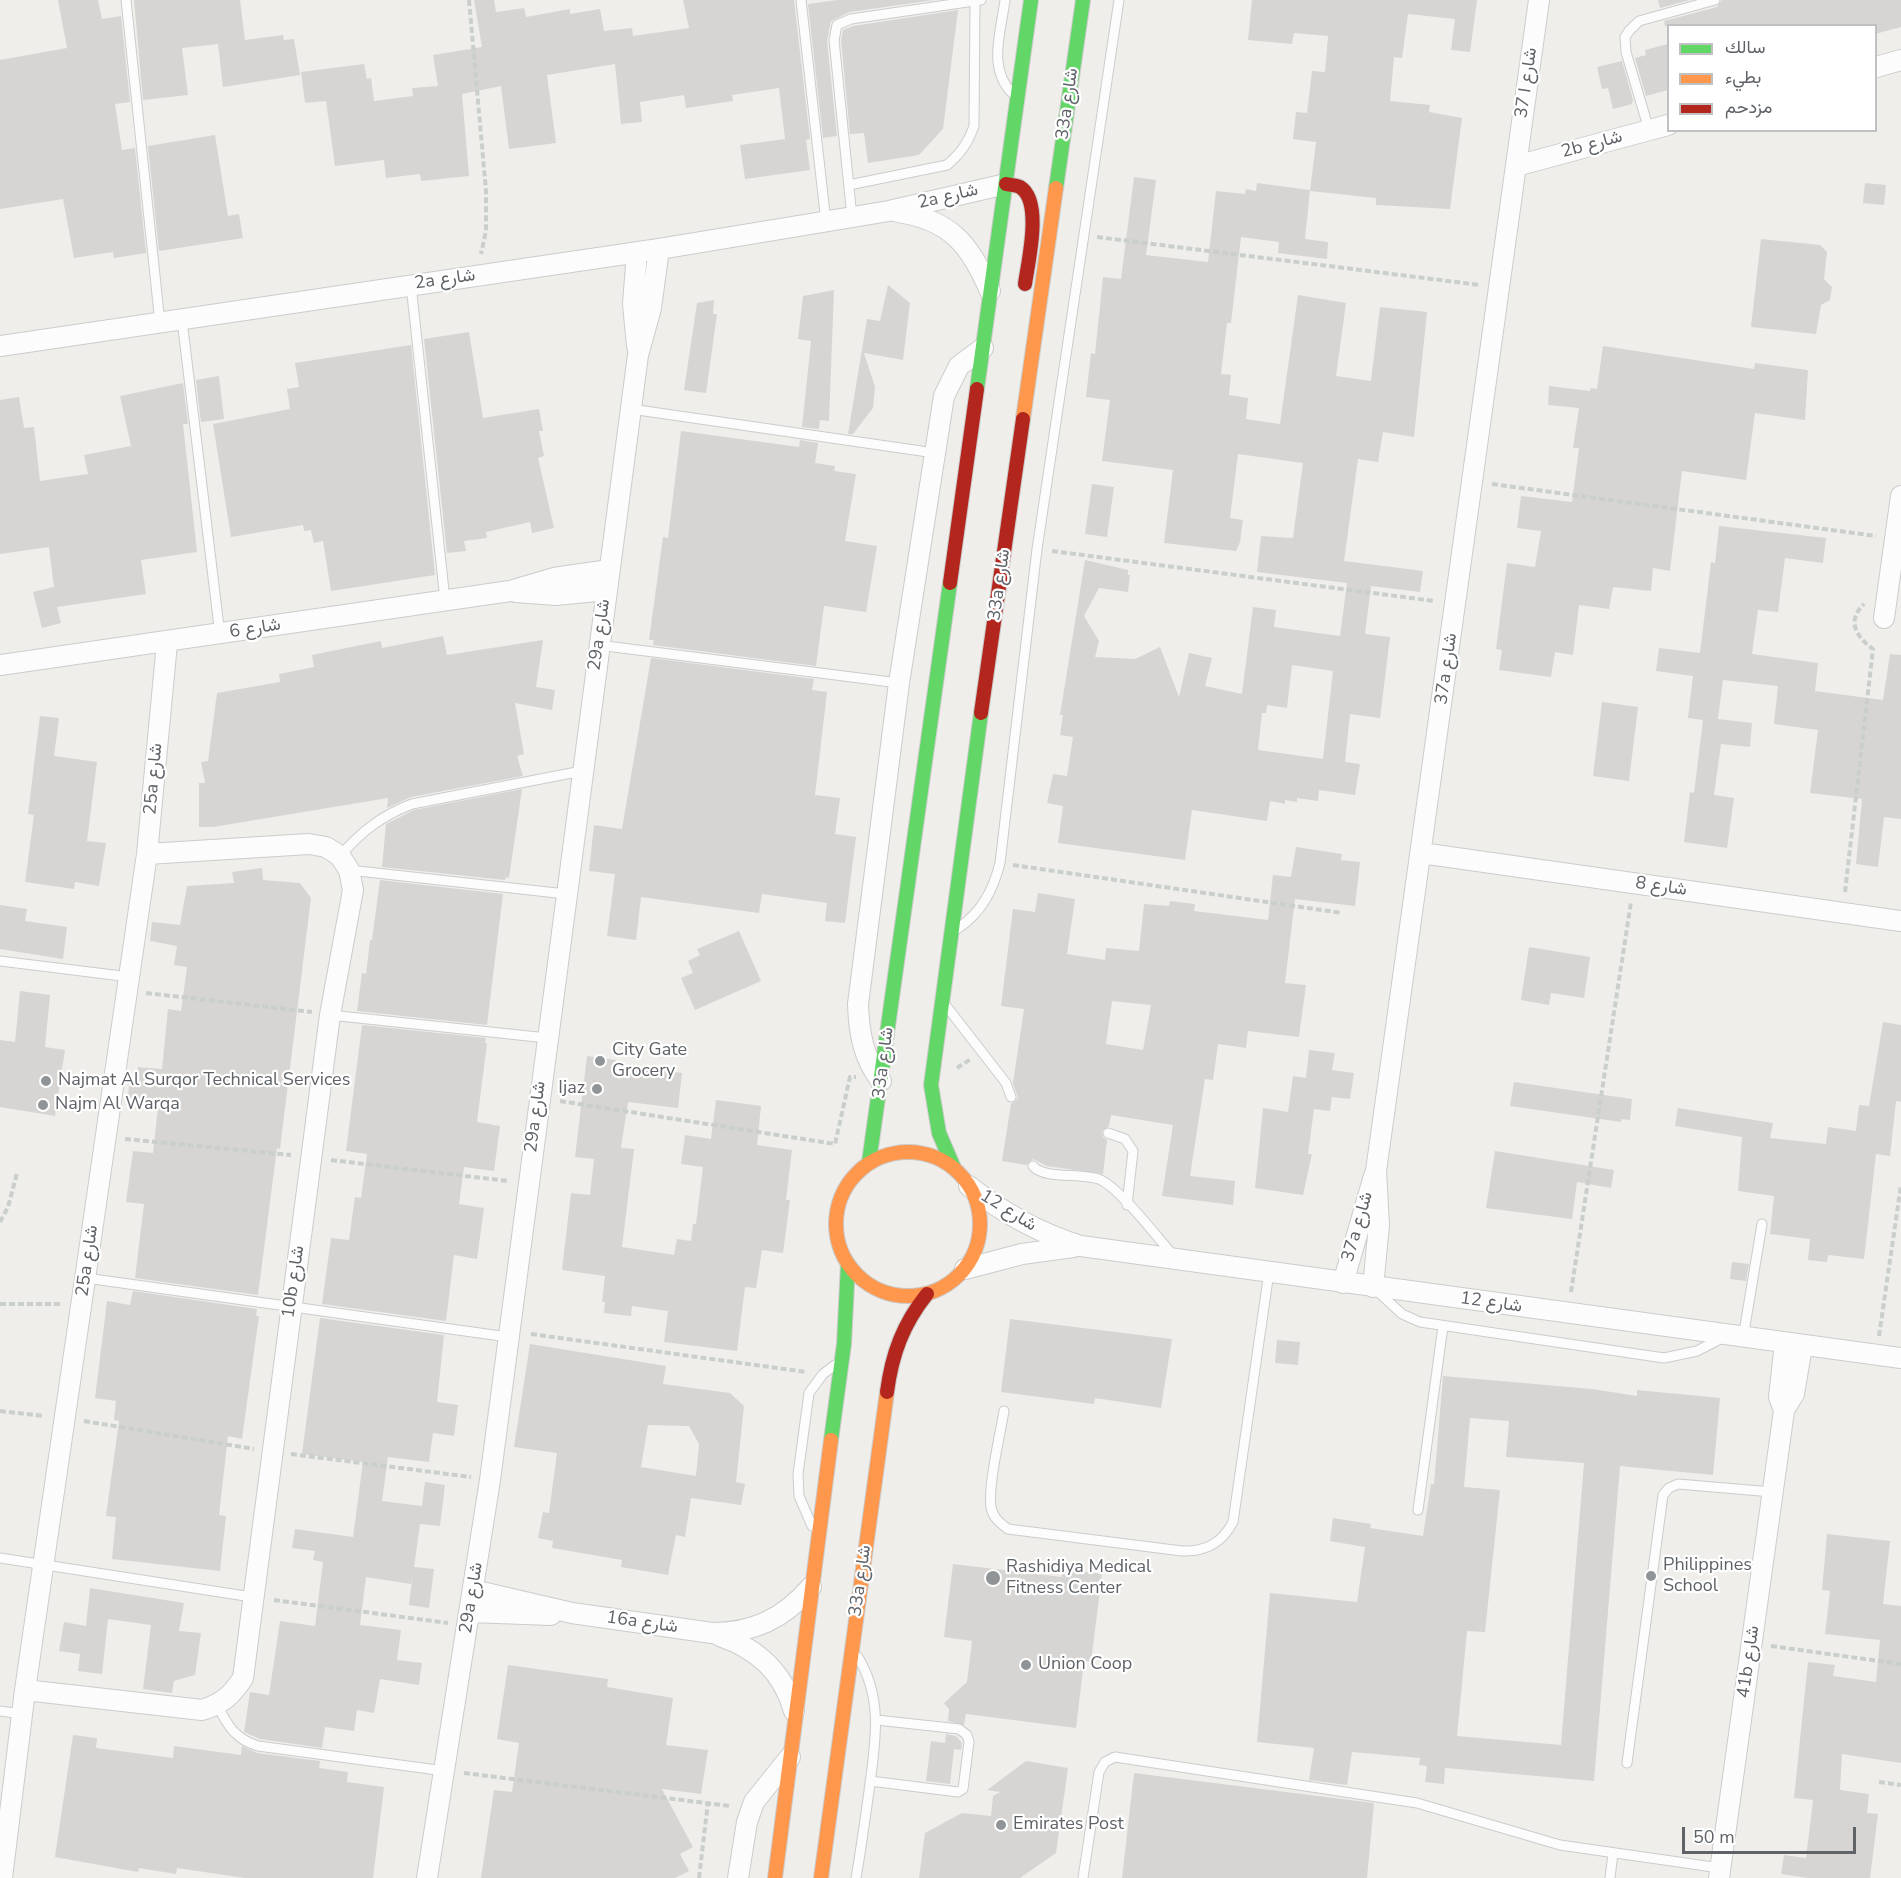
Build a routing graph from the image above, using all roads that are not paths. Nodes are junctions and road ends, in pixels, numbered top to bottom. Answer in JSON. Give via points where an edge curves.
{"nodes":[{"id":1,"x":126,"y":0,"type":"edge"},
{"id":2,"x":801,"y":0,"type":"edge"},
{"id":3,"x":977,"y":0,"type":"edge"},
{"id":4,"x":1005,"y":0,"type":"edge"},
{"id":5,"x":1031,"y":0,"type":"edge"},
{"id":6,"x":1083,"y":0,"type":"edge"},
{"id":7,"x":1119,"y":0,"type":"edge"},
{"id":8,"x":1539,"y":0,"type":"edge"},
{"id":9,"x":1715,"y":0,"type":"edge"},
{"id":10,"x":1901,"y":60,"type":"edge"},
{"id":11,"x":1877,"y":67,"type":"edge"},
{"id":12,"x":1018,"y":99,"type":"junction"},
{"id":13,"x":1667,"y":125,"type":"edge"},
{"id":14,"x":1649,"y":130,"type":"junction"},
{"id":15,"x":1516,"y":166,"type":"junction"},
{"id":16,"x":1006,"y":184,"type":"junction"},
{"id":17,"x":849,"y":185,"type":"junction"},
{"id":18,"x":889,"y":211,"type":"junction"},
{"id":19,"x":852,"y":217,"type":"junction"},
{"id":20,"x":826,"y":222,"type":"junction"},
{"id":21,"x":659,"y":249,"type":"junction"},
{"id":22,"x":637,"y":252,"type":"junction"},
{"id":23,"x":411,"y":285,"type":"junction"},
{"id":24,"x":991,"y":292,"type":"junction"},
{"id":25,"x":1024,"y":295,"type":"dead end"},
{"id":26,"x":182,"y":320,"type":"junction"},
{"id":27,"x":160,"y":323,"type":"junction"},
{"id":28,"x":0,"y":346,"type":"edge"},
{"id":29,"x":983,"y":348,"type":"junction"},
{"id":30,"x":638,"y":355,"type":"junction"},
{"id":31,"x":1014,"y":377,"type":"dead end"},
{"id":32,"x":631,"y":409,"type":"junction"},
{"id":33,"x":935,"y":453,"type":"junction"},
{"id":34,"x":1018,"y":461,"type":"junction"},
{"id":35,"x":1901,"y":496,"type":"edge"},
{"id":36,"x":609,"y":570,"type":"junction"},
{"id":37,"x":606,"y":590,"type":"junction"},
{"id":38,"x":510,"y":591,"type":"junction"},
{"id":39,"x":445,"y":600,"type":"junction"},
{"id":40,"x":1885,"y":610,"type":"road end"},
{"id":41,"x":220,"y":635,"type":"junction"},
{"id":42,"x":166,"y":643,"type":"junction"},
{"id":43,"x":598,"y":645,"type":"junction"},
{"id":44,"x":0,"y":665,"type":"edge"},
{"id":45,"x":899,"y":684,"type":"junction"},
{"id":46,"x":582,"y":771,"type":"junction"},
{"id":47,"x":1421,"y":853,"type":"junction"},
{"id":48,"x":147,"y":854,"type":"junction"},
{"id":49,"x":345,"y":863,"type":"junction"},
{"id":50,"x":566,"y":894,"type":"junction"},
{"id":51,"x":1901,"y":921,"type":"edge"},
{"id":52,"x":950,"y":934,"type":"junction"},
{"id":53,"x":0,"y":961,"type":"edge"},
{"id":54,"x":129,"y":984,"type":"junction"},
{"id":55,"x":942,"y":1001,"type":"junction"},
{"id":56,"x":330,"y":1015,"type":"junction"},
{"id":57,"x":547,"y":1038,"type":"junction"},
{"id":58,"x":881,"y":1081,"type":"junction"},
{"id":59,"x":1011,"y":1097,"type":"dead end"},
{"id":60,"x":1108,"y":1133,"type":"dead end"},
{"id":61,"x":869,"y":1162,"type":"junction"},
{"id":62,"x":1033,"y":1166,"type":"dead end"},
{"id":63,"x":954,"y":1168,"type":"junction"},
{"id":64,"x":1376,"y":1171,"type":"junction"},
{"id":65,"x":969,"y":1186,"type":"junction"},
{"id":66,"x":1127,"y":1204,"type":"junction"},
{"id":67,"x":1762,"y":1224,"type":"dead end"},
{"id":68,"x":1082,"y":1246,"type":"junction"},
{"id":69,"x":1176,"y":1259,"type":"junction"},
{"id":70,"x":848,"y":1264,"type":"junction"},
{"id":71,"x":965,"y":1269,"type":"junction"},
{"id":72,"x":1269,"y":1272,"type":"junction"},
{"id":73,"x":86,"y":1278,"type":"junction"},
{"id":74,"x":1343,"y":1283,"type":"junction"},
{"id":75,"x":1373,"y":1287,"type":"junction"},
{"id":76,"x":927,"y":1294,"type":"junction"},
{"id":77,"x":290,"y":1307,"type":"junction"},
{"id":78,"x":1443,"y":1326,"type":"junction"},
{"id":79,"x":509,"y":1334,"type":"junction"},
{"id":80,"x":1734,"y":1337,"type":"junction"},
{"id":81,"x":1793,"y":1344,"type":"junction"},
{"id":82,"x":1901,"y":1359,"type":"edge"},
{"id":83,"x":842,"y":1361,"type":"junction"},
{"id":84,"x":1004,"y":1411,"type":"dead end"},
{"id":85,"x":1772,"y":1492,"type":"junction"},
{"id":86,"x":1418,"y":1510,"type":"dead end"},
{"id":87,"x":819,"y":1535,"type":"junction"},
{"id":88,"x":0,"y":1558,"type":"edge"},
{"id":89,"x":44,"y":1564,"type":"junction"},
{"id":90,"x":810,"y":1587,"type":"junction"},
{"id":91,"x":473,"y":1590,"type":"junction"},
{"id":92,"x":252,"y":1597,"type":"junction"},
{"id":93,"x":572,"y":1613,"type":"junction"},
{"id":94,"x":469,"y":1618,"type":"junction"},
{"id":95,"x":712,"y":1633,"type":"junction"},
{"id":96,"x":852,"y":1647,"type":"junction"},
{"id":97,"x":25,"y":1690,"type":"junction"},
{"id":98,"x":217,"y":1705,"type":"junction"},
{"id":99,"x":0,"y":1711,"type":"edge"},
{"id":100,"x":22,"y":1714,"type":"junction"},
{"id":101,"x":795,"y":1714,"type":"junction"},
{"id":102,"x":877,"y":1720,"type":"junction"},
{"id":103,"x":790,"y":1757,"type":"junction"},
{"id":104,"x":1627,"y":1763,"type":"dead end"},
{"id":105,"x":445,"y":1771,"type":"junction"},
{"id":106,"x":870,"y":1781,"type":"junction"},
{"id":107,"x":1613,"y":1853,"type":"junction"},
{"id":108,"x":1719,"y":1873,"type":"edge"},
{"id":109,"x":2,"y":1878,"type":"edge"},
{"id":110,"x":428,"y":1878,"type":"edge"},
{"id":111,"x":738,"y":1878,"type":"edge"},
{"id":112,"x":775,"y":1878,"type":"edge"},
{"id":113,"x":821,"y":1878,"type":"edge"},
{"id":114,"x":856,"y":1878,"type":"edge"},
{"id":115,"x":1083,"y":1878,"type":"edge"},
{"id":116,"x":1610,"y":1878,"type":"edge"}],
"edges":[{"from":1,"to":27,"type":"lane"},
{"from":2,"to":20,"type":"lane"},
{"from":3,"to":17,"type":"lane","via":[[974,126],[960,155],[947,165]]},
{"from":3,"to":17,"type":"lane","via":[[851,19],[837,25],[834,40]]},
{"from":4,"to":12,"type":"lane","via":[[997,67],[1000,79]]},
{"from":5,"to":12,"type":"street","name":"33a شارع"},
{"from":6,"to":34,"type":"street","name":"33a شارع"},
{"from":7,"to":52,"type":"lane","via":[[1037,549],[1000,863],[978,911]]},
{"from":8,"to":15,"type":"street","name":"شارع ا 37"},
{"from":9,"to":14,"type":"lane","via":[[1639,21],[1625,37]]},
{"from":10,"to":11,"type":"street"},
{"from":12,"to":16,"type":"street","name":"33a شارع"},
{"from":13,"to":14,"type":"street","name":"2b شارع"},
{"from":14,"to":15,"type":"street","name":"2b شارع"},
{"from":15,"to":47,"type":"street","name":"37a شارع"},
{"from":16,"to":18,"type":"street","name":"2a شارع"},
{"from":16,"to":24,"type":"street","name":"33a شارع"},
{"from":16,"to":25,"type":"street","via":[[1027,190],[1033,205]]},
{"from":17,"to":19,"type":"lane"},
{"from":18,"to":19,"type":"street","name":"2a شارع"},
{"from":18,"to":24,"type":"street","name":"2a شارع","via":[[928,219],[956,235],[977,260]]},
{"from":19,"to":20,"type":"street","name":"2a شارع"},
{"from":20,"to":21,"type":"street","name":"2a شارع"},
{"from":21,"to":22,"type":"street","name":"2a شارع"},
{"from":21,"to":30,"type":"street","name":"29a شارع","via":[[651,308]]},
{"from":22,"to":23,"type":"street","name":"2a شارع"},
{"from":22,"to":30,"type":"street","name":"29a شارع","via":[[633,304]]},
{"from":23,"to":26,"type":"street","name":"2a شارع"},
{"from":23,"to":39,"type":"lane"},
{"from":24,"to":29,"type":"street","name":"33a شارع"},
{"from":26,"to":27,"type":"street","name":"2a شارع"},
{"from":26,"to":41,"type":"lane"},
{"from":27,"to":28,"type":"street","name":"2a شارع"},
{"from":29,"to":33,"type":"street","via":[[969,356],[950,380]]},
{"from":29,"to":58,"type":"street","name":"33a شارع"},
{"from":30,"to":32,"type":"street","name":"29a شارع"},
{"from":31,"to":34,"type":"street","via":[[1011,420]]},
{"from":32,"to":33,"type":"lane"},
{"from":32,"to":36,"type":"street","name":"29a شارع"},
{"from":33,"to":45,"type":"street"},
{"from":34,"to":52,"type":"street","name":"33a شارع"},
{"from":35,"to":40,"type":"street"},
{"from":36,"to":37,"type":"street","name":"29a شارع"},
{"from":36,"to":38,"type":"street","name":"شارع 6","via":[[554,578]]},
{"from":37,"to":38,"type":"street","name":"شارع 6","via":[[544,595]]},
{"from":37,"to":43,"type":"street","name":"29a شارع"},
{"from":38,"to":39,"type":"street","name":"شارع 6"},
{"from":39,"to":41,"type":"street","name":"شارع 6"},
{"from":41,"to":42,"type":"street","name":"شارع 6"},
{"from":42,"to":44,"type":"street","name":"شارع 6"},
{"from":42,"to":48,"type":"street","name":"25a شارع"},
{"from":43,"to":45,"type":"lane"},
{"from":43,"to":46,"type":"street","name":"29a شارع"},
{"from":45,"to":58,"type":"street","via":[[858,1004],[863,1047]]},
{"from":46,"to":49,"type":"lane","via":[[412,804],[388,813],[369,825]]},
{"from":46,"to":50,"type":"street","name":"29a شارع"},
{"from":47,"to":51,"type":"street","name":"شارع 8"},
{"from":47,"to":64,"type":"street","name":"37a شارع"},
{"from":48,"to":49,"type":"street","via":[[309,844],[326,847]]},
{"from":48,"to":54,"type":"street","name":"25a شارع"},
{"from":49,"to":50,"type":"lane"},
{"from":49,"to":56,"type":"street","name":"10b شارع","via":[[353,890]]},
{"from":50,"to":57,"type":"street","name":"29a شارع"},
{"from":52,"to":55,"type":"street","name":"33a شارع"},
{"from":53,"to":54,"type":"lane"},
{"from":54,"to":73,"type":"street","name":"25a شارع"},
{"from":55,"to":59,"type":"lane","via":[[1006,1083]]},
{"from":55,"to":63,"type":"street","name":"33a شارع","via":[[931,1085],[939,1133]]},
{"from":56,"to":57,"type":"lane"},
{"from":56,"to":77,"type":"street","name":"10b شارع"},
{"from":57,"to":79,"type":"street","name":"29a شارع"},
{"from":58,"to":61,"type":"street","name":"33a شارع"},
{"from":60,"to":66,"type":"lane","via":[[1125,1138],[1132,1151]]},
{"from":61,"to":63,"type":"street","via":[[890,1153],[913,1151],[935,1156]]},
{"from":61,"to":70,"type":"street","via":[[850,1179],[838,1203],[837,1241]]},
{"from":62,"to":66,"type":"lane","via":[[1040,1172],[1096,1178]]},
{"from":63,"to":65,"type":"street"},
{"from":64,"to":74,"type":"street","name":"37a شارع"},
{"from":64,"to":75,"type":"street","name":"37a شارع","via":[[1379,1225]]},
{"from":65,"to":68,"type":"street","name":"شارع 12","via":[[1037,1231]]},
{"from":65,"to":71,"type":"street","via":[[980,1222],[976,1247]]},
{"from":66,"to":69,"type":"lane"},
{"from":67,"to":80,"type":"lane"},
{"from":68,"to":69,"type":"street","name":"شارع 12"},
{"from":68,"to":71,"type":"street","name":"شارع 12","via":[[1022,1254]]},
{"from":69,"to":72,"type":"street","name":"شارع 12"},
{"from":70,"to":76,"type":"street","via":[[858,1276],[883,1292],[913,1297]]},
{"from":70,"to":83,"type":"street"},
{"from":71,"to":76,"type":"street","via":[[942,1288]]},
{"from":72,"to":74,"type":"street","name":"شارع 12"},
{"from":72,"to":84,"type":"lane","via":[[1233,1522],[1212,1546],[1182,1551],[1008,1529],[995,1517],[991,1500]]},
{"from":73,"to":77,"type":"lane"},
{"from":73,"to":89,"type":"street","name":"25a شارع"},
{"from":74,"to":75,"type":"street","name":"شارع 12"},
{"from":75,"to":78,"type":"lane","via":[[1411,1318]]},
{"from":75,"to":80,"type":"street","name":"شارع 12"},
{"from":76,"to":96,"type":"street","name":"33a شارع","via":[[898,1337],[891,1362]]},
{"from":77,"to":79,"type":"lane"},
{"from":77,"to":92,"type":"street","name":"10b شارع"},
{"from":78,"to":80,"type":"lane","via":[[1664,1358]]},
{"from":78,"to":86,"type":"lane"},
{"from":79,"to":91,"type":"street","name":"29a شارع"},
{"from":80,"to":81,"type":"street","name":"شارع 12"},
{"from":81,"to":82,"type":"street","name":"شارع 12"},
{"from":81,"to":85,"type":"street","name":"41b شارع","via":[[1794,1394],[1784,1410]]},
{"from":83,"to":87,"type":"street"},
{"from":83,"to":87,"type":"lane","via":[[823,1374],[810,1393],[798,1474],[803,1510]]},
{"from":85,"to":104,"type":"lane","via":[[1678,1484],[1663,1495]]},
{"from":85,"to":108,"type":"street","name":"41b شارع"},
{"from":87,"to":90,"type":"street"},
{"from":88,"to":89,"type":"lane"},
{"from":89,"to":92,"type":"lane"},
{"from":89,"to":97,"type":"street","name":"25a شارع"},
{"from":90,"to":95,"type":"street","name":"16a شارع","via":[[791,1608],[767,1623],[750,1630]]},
{"from":90,"to":101,"type":"street"},
{"from":91,"to":93,"type":"street","name":"16a شارع"},
{"from":91,"to":94,"type":"street","name":"29a شارع"},
{"from":92,"to":98,"type":"street","name":"10b شارع","via":[[243,1678],[233,1694]]},
{"from":93,"to":94,"type":"street","name":"16a شارع"},
{"from":93,"to":95,"type":"street","name":"16a شارع"},
{"from":94,"to":105,"type":"street","name":"29a شارع"},
{"from":95,"to":101,"type":"street","name":"16a شارع","via":[[745,1646],[772,1667]]},
{"from":96,"to":102,"type":"lane","via":[[868,1674]]},
{"from":96,"to":113,"type":"street","name":"33a شارع"},
{"from":97,"to":98,"type":"street","via":[[186,1709],[202,1710]]},
{"from":97,"to":100,"type":"street","name":"25a شارع"},
{"from":98,"to":105,"type":"lane","via":[[232,1732],[244,1742]]},
{"from":99,"to":100,"type":"lane"},
{"from":100,"to":109,"type":"street","name":"25a شارع"},
{"from":101,"to":103,"type":"street"},
{"from":102,"to":106,"type":"lane"},
{"from":102,"to":106,"type":"lane","via":[[959,1729],[969,1742],[963,1789],[958,1792]]},
{"from":103,"to":111,"type":"street","via":[[761,1791],[751,1811]]},
{"from":103,"to":112,"type":"street"},
{"from":105,"to":110,"type":"street","name":"29a شارع"},
{"from":106,"to":114,"type":"lane"},
{"from":107,"to":108,"type":"lane"},
{"from":107,"to":115,"type":"lane","via":[[1560,1845],[1417,1803],[1115,1757],[1105,1762],[1100,1772]]},
{"from":107,"to":116,"type":"lane"}]}
